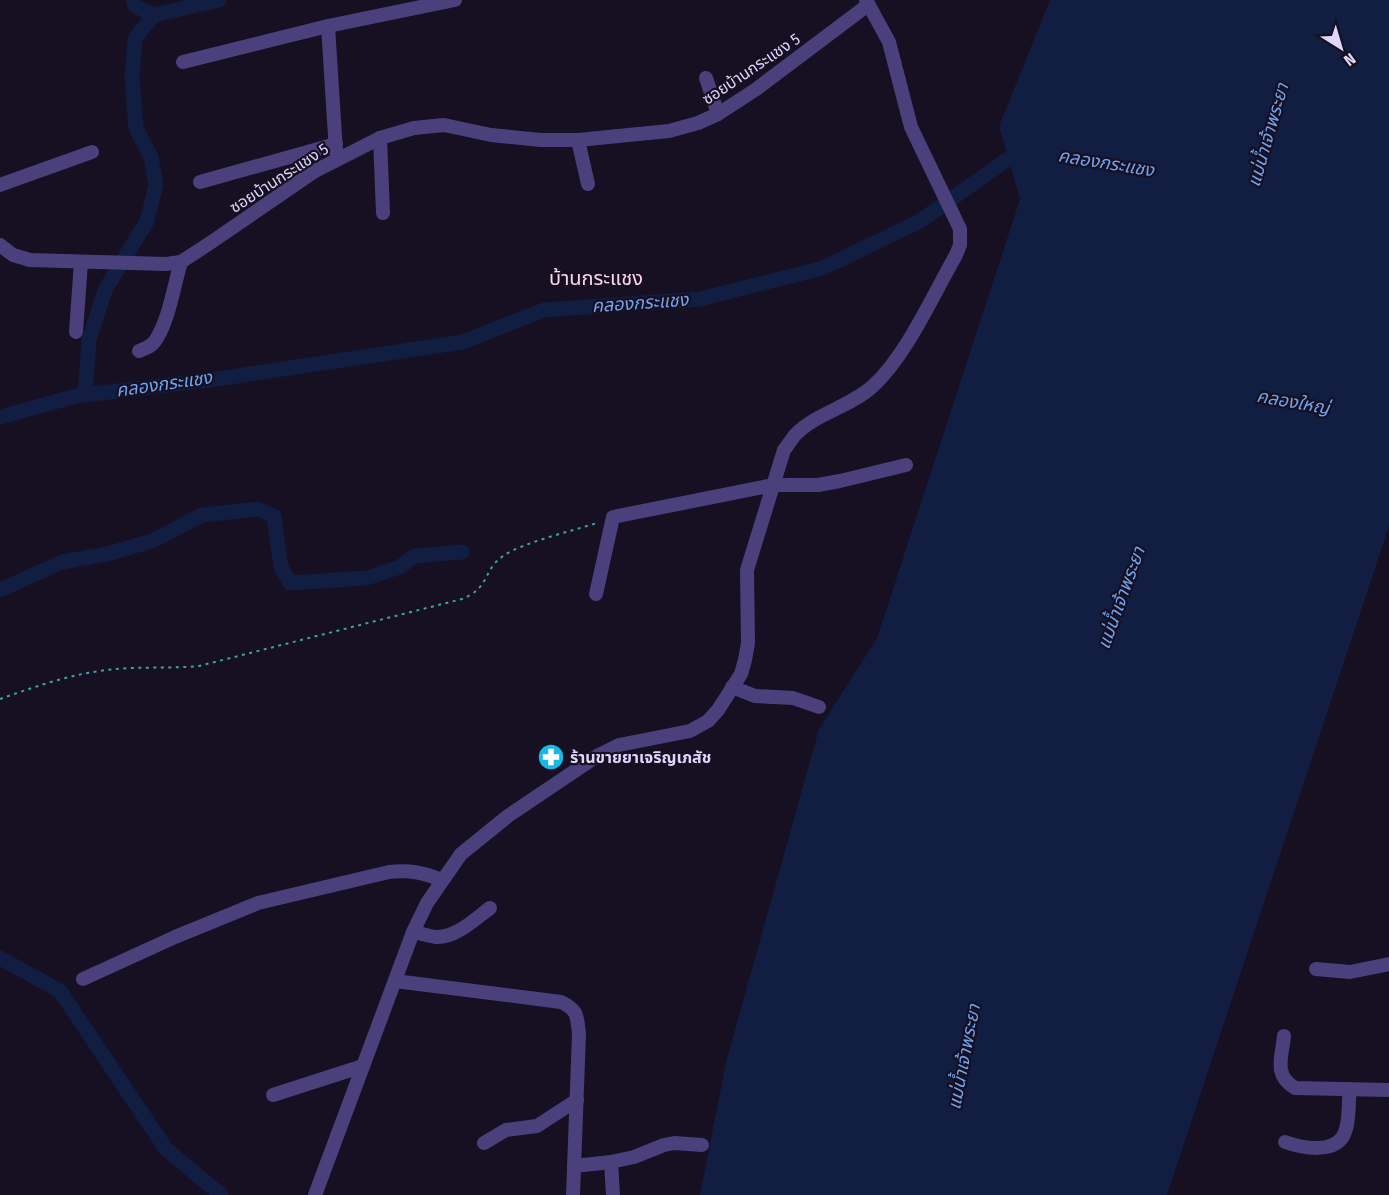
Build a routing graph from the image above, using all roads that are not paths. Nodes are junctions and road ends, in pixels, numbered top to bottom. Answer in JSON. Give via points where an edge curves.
{"nodes":[{"id":1,"x":454,"y":0,"type":"edge"},
{"id":2,"x":867,"y":2,"type":"edge"},
{"id":3,"x":328,"y":26,"type":"junction"},
{"id":4,"x":183,"y":62,"type":"dead end"},
{"id":5,"x":706,"y":78,"type":"dead end"},
{"id":6,"x":718,"y":114,"type":"junction"},
{"id":7,"x":380,"y":138,"type":"junction"},
{"id":8,"x":578,"y":140,"type":"junction"},
{"id":9,"x":336,"y":144,"type":"junction"},
{"id":10,"x":93,"y":152,"type":"dead end"},
{"id":11,"x":337,"y":160,"type":"junction"},
{"id":12,"x":200,"y":183,"type":"dead end"},
{"id":13,"x":0,"y":184,"type":"edge"},
{"id":14,"x":588,"y":184,"type":"dead end"},
{"id":15,"x":383,"y":213,"type":"dead end"},
{"id":16,"x":0,"y":245,"type":"edge"},
{"id":17,"x":181,"y":261,"type":"junction"},
{"id":18,"x":81,"y":262,"type":"junction"},
{"id":19,"x":76,"y":332,"type":"dead end"},
{"id":20,"x":139,"y":351,"type":"dead end"},
{"id":21,"x":906,"y":465,"type":"dead end"},
{"id":22,"x":773,"y":485,"type":"junction"},
{"id":23,"x":596,"y":594,"type":"dead end"},
{"id":24,"x":732,"y":687,"type":"junction"},
{"id":25,"x":819,"y":707,"type":"dead end"},
{"id":26,"x":442,"y":880,"type":"junction"},
{"id":27,"x":490,"y":908,"type":"dead end"},
{"id":28,"x":413,"y":932,"type":"junction"},
{"id":29,"x":1389,"y":964,"type":"edge"},
{"id":30,"x":1316,"y":969,"type":"dead end"},
{"id":31,"x":83,"y":979,"type":"dead end"},
{"id":32,"x":395,"y":981,"type":"junction"},
{"id":33,"x":1284,"y":1036,"type":"dead end"},
{"id":34,"x":363,"y":1066,"type":"junction"},
{"id":35,"x":1350,"y":1089,"type":"junction"},
{"id":36,"x":1389,"y":1090,"type":"edge"},
{"id":37,"x":273,"y":1095,"type":"dead end"},
{"id":38,"x":577,"y":1100,"type":"junction"},
{"id":39,"x":1285,"y":1142,"type":"dead end"},
{"id":40,"x":484,"y":1143,"type":"dead end"},
{"id":41,"x":702,"y":1145,"type":"dead end"},
{"id":42,"x":610,"y":1162,"type":"junction"},
{"id":43,"x":574,"y":1166,"type":"junction"},
{"id":44,"x":315,"y":1195,"type":"edge"},
{"id":45,"x":573,"y":1195,"type":"edge"},
{"id":46,"x":613,"y":1195,"type":"edge"}],
"edges":[{"from":1,"to":3,"type":"street"},
{"from":2,"to":6,"type":"street","name":"ซอยบ้านกระแชง 5","via":[[755,90]]},
{"from":2,"to":22,"type":"street","via":[[889,42],[911,127],[960,229],[960,244],[900,355],[883,377],[858,399],[796,435],[784,450]]},
{"from":3,"to":4,"type":"street"},
{"from":3,"to":9,"type":"street"},
{"from":5,"to":6,"type":"street"},
{"from":6,"to":8,"type":"street","name":"ซอยบ้านกระแชง 5","via":[[669,132]]},
{"from":7,"to":8,"type":"street","name":"ซอยบ้านกระแชง 5","via":[[444,124],[490,135]]},
{"from":7,"to":11,"type":"street","name":"ซอยบ้านกระแชง 5"},
{"from":7,"to":15,"type":"street"},
{"from":8,"to":14,"type":"street"},
{"from":9,"to":11,"type":"street"},
{"from":9,"to":12,"type":"street"},
{"from":10,"to":13,"type":"street"},
{"from":11,"to":17,"type":"street","name":"ซอยบ้านกระแชง 5"},
{"from":16,"to":18,"type":"street","name":"ซอยบ้านกระแชง 5","via":[[13,255],[30,260]]},
{"from":17,"to":18,"type":"street","name":"ซอยบ้านกระแชง 5"},
{"from":17,"to":20,"type":"street","via":[[163,326],[155,341]]},
{"from":18,"to":19,"type":"street"},
{"from":21,"to":22,"type":"street","via":[[818,485]]},
{"from":22,"to":23,"type":"street","via":[[613,517]]},
{"from":22,"to":24,"type":"street","via":[[747,570],[748,643],[743,667]]},
{"from":24,"to":25,"type":"street","via":[[755,696],[793,698]]},
{"from":24,"to":26,"type":"street","via":[[708,721],[690,730],[619,745],[597,756],[493,828],[461,854]]},
{"from":26,"to":28,"type":"street"},
{"from":26,"to":31,"type":"street","via":[[420,871],[389,872],[267,900]]},
{"from":27,"to":28,"type":"street","via":[[451,934],[438,937]]},
{"from":28,"to":32,"type":"street"},
{"from":29,"to":30,"type":"street","via":[[1350,972]]},
{"from":32,"to":34,"type":"street"},
{"from":32,"to":38,"type":"street","via":[[561,1002],[571,1007],[577,1014],[579,1034]]},
{"from":33,"to":35,"type":"street","via":[[1280,1073],[1286,1083],[1296,1088]]},
{"from":34,"to":37,"type":"street"},
{"from":34,"to":44,"type":"street"},
{"from":35,"to":36,"type":"street"},
{"from":35,"to":39,"type":"street","via":[[1346,1132],[1334,1145],[1299,1147]]},
{"from":38,"to":40,"type":"street","via":[[537,1126],[506,1130]]},
{"from":38,"to":43,"type":"street"},
{"from":41,"to":42,"type":"street","via":[[664,1144]]},
{"from":42,"to":43,"type":"street"},
{"from":42,"to":46,"type":"street"},
{"from":43,"to":45,"type":"street"}]}
